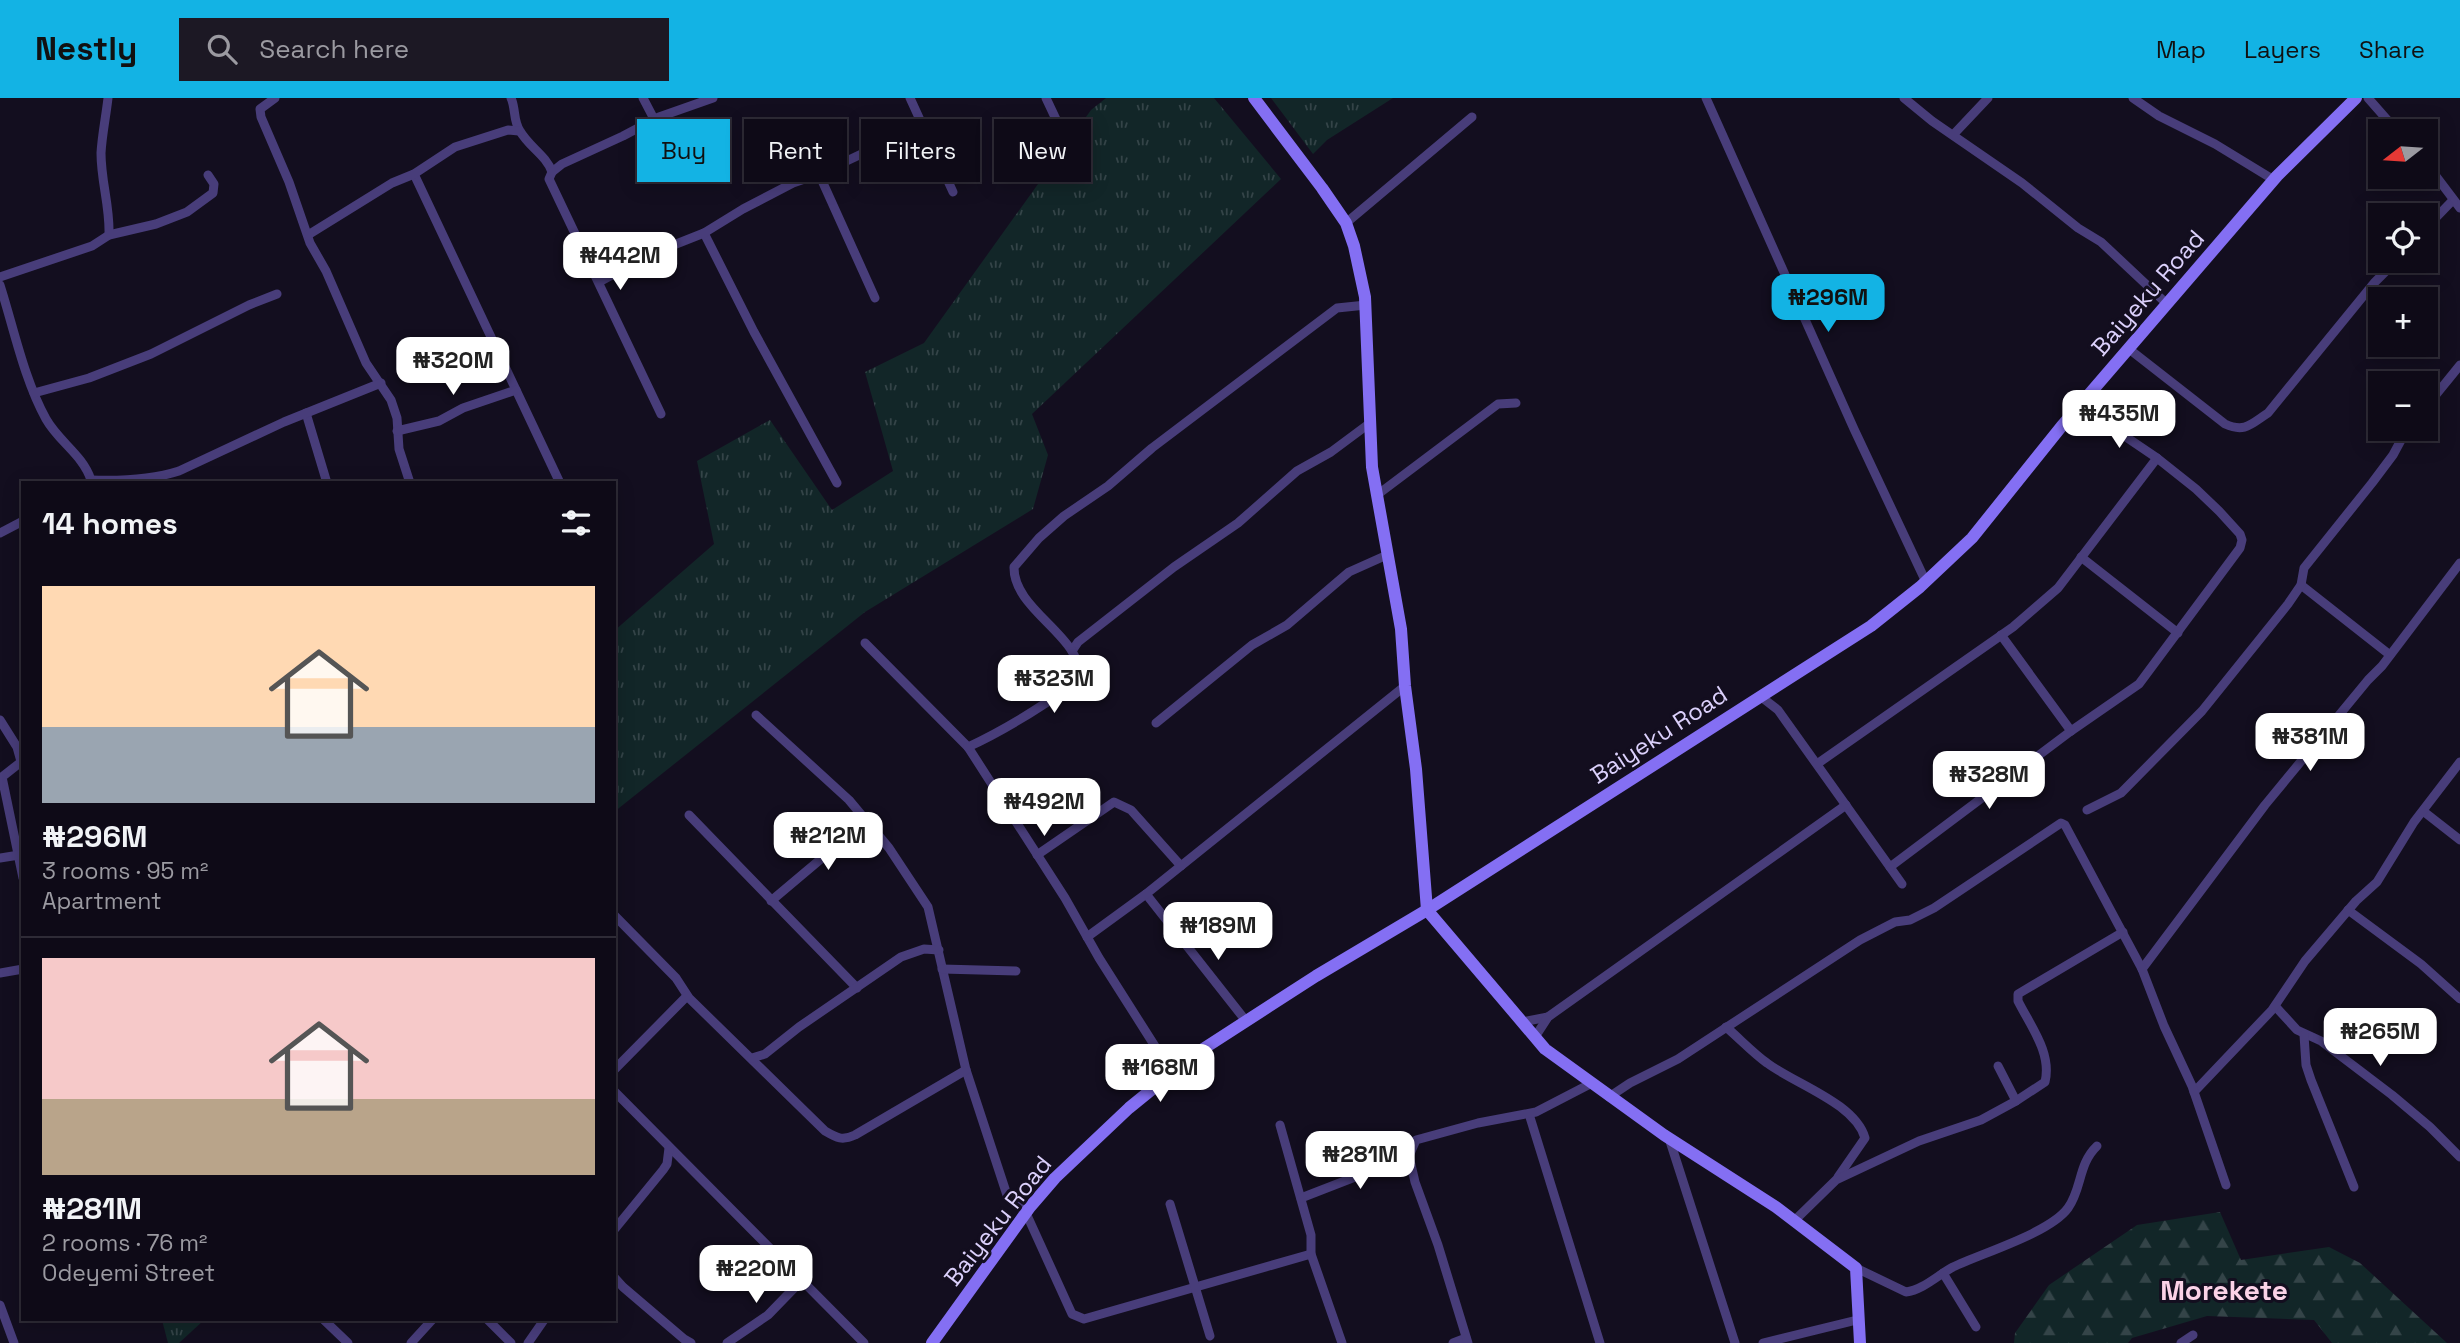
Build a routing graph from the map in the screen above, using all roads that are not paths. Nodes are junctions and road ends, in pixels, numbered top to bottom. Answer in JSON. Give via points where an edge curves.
{"nodes":[{"id":1,"x":108,"y":98,"type":"edge"},
{"id":2,"x":275,"y":98,"type":"edge"},
{"id":3,"x":511,"y":98,"type":"edge"},
{"id":4,"x":643,"y":98,"type":"edge"},
{"id":5,"x":713,"y":98,"type":"edge"},
{"id":6,"x":911,"y":98,"type":"edge"},
{"id":7,"x":1046,"y":98,"type":"edge"},
{"id":8,"x":1254,"y":98,"type":"edge"},
{"id":9,"x":1706,"y":98,"type":"edge"},
{"id":10,"x":1905,"y":98,"type":"edge"},
{"id":11,"x":1988,"y":98,"type":"edge"},
{"id":12,"x":2133,"y":98,"type":"edge"},
{"id":13,"x":2356,"y":98,"type":"edge"},
{"id":14,"x":2368,"y":98,"type":"edge"},
{"id":15,"x":514,"y":117,"type":"junction"},
{"id":16,"x":1472,"y":117,"type":"dead end"},
{"id":17,"x":654,"y":119,"type":"joint"},
{"id":18,"x":920,"y":119,"type":"edge"},
{"id":19,"x":1056,"y":119,"type":"edge"},
{"id":20,"x":2386,"y":119,"type":"edge"},
{"id":21,"x":637,"y":128,"type":"edge"},
{"id":22,"x":508,"y":130,"type":"junction"},
{"id":23,"x":519,"y":131,"type":"junction"},
{"id":24,"x":1953,"y":135,"type":"junction"},
{"id":25,"x":548,"y":162,"type":"junction"},
{"id":26,"x":562,"y":164,"type":"junction"},
{"id":27,"x":552,"y":172,"type":"junction"},
{"id":28,"x":414,"y":174,"type":"junction"},
{"id":29,"x":208,"y":175,"type":"dead end"},
{"id":30,"x":2438,"y":177,"type":"edge"},
{"id":31,"x":2274,"y":180,"type":"junction"},
{"id":32,"x":796,"y":182,"type":"edge"},
{"id":33,"x":823,"y":182,"type":"edge"},
{"id":34,"x":949,"y":182,"type":"edge"},
{"id":35,"x":953,"y":192,"type":"dead end"},
{"id":36,"x":2453,"y":200,"type":"junction"},
{"id":37,"x":2460,"y":208,"type":"edge"},
{"id":38,"x":2438,"y":216,"type":"edge"},
{"id":39,"x":1346,"y":223,"type":"junction"},
{"id":40,"x":704,"y":233,"type":"junction"},
{"id":41,"x":109,"y":235,"type":"junction"},
{"id":42,"x":308,"y":235,"type":"junction"},
{"id":43,"x":2384,"y":273,"type":"edge"},
{"id":44,"x":0,"y":277,"type":"edge"},
{"id":45,"x":599,"y":282,"type":"junction"},
{"id":46,"x":0,"y":285,"type":"edge"},
{"id":47,"x":277,"y":294,"type":"dead end"},
{"id":48,"x":876,"y":299,"type":"dead end"},
{"id":49,"x":2167,"y":304,"type":"junction"},
{"id":50,"x":1366,"y":305,"type":"junction"},
{"id":51,"x":2129,"y":349,"type":"junction"},
{"id":52,"x":2460,"y":365,"type":"edge"},
{"id":53,"x":381,"y":383,"type":"junction"},
{"id":54,"x":516,"y":390,"type":"junction"},
{"id":55,"x":2438,"y":392,"type":"edge"},
{"id":56,"x":34,"y":393,"type":"junction"},
{"id":57,"x":2088,"y":396,"type":"junction"},
{"id":58,"x":1516,"y":403,"type":"dead end"},
{"id":59,"x":306,"y":413,"type":"junction"},
{"id":60,"x":2074,"y":413,"type":"junction"},
{"id":61,"x":662,"y":414,"type":"dead end"},
{"id":62,"x":2098,"y":418,"type":"junction"},
{"id":63,"x":1370,"y":423,"type":"junction"},
{"id":64,"x":397,"y":431,"type":"junction"},
{"id":65,"x":2401,"y":441,"type":"edge"},
{"id":66,"x":2157,"y":458,"type":"junction"},
{"id":67,"x":90,"y":481,"type":"edge"},
{"id":68,"x":119,"y":481,"type":"edge"},
{"id":69,"x":326,"y":481,"type":"edge"},
{"id":70,"x":409,"y":481,"type":"edge"},
{"id":71,"x":559,"y":481,"type":"edge"},
{"id":72,"x":837,"y":483,"type":"dead end"},
{"id":73,"x":1377,"y":495,"type":"junction"},
{"id":74,"x":21,"y":522,"type":"edge"},
{"id":75,"x":0,"y":533,"type":"edge"},
{"id":76,"x":1387,"y":555,"type":"junction"},
{"id":77,"x":2081,"y":557,"type":"junction"},
{"id":78,"x":2460,"y":563,"type":"edge"},
{"id":79,"x":1926,"y":582,"type":"junction"},
{"id":80,"x":2301,"y":584,"type":"junction"},
{"id":81,"x":2178,"y":633,"type":"junction"},
{"id":82,"x":2001,"y":635,"type":"junction"},
{"id":83,"x":865,"y":643,"type":"dead end"},
{"id":84,"x":1072,"y":651,"type":"junction"},
{"id":85,"x":2390,"y":655,"type":"junction"},
{"id":86,"x":1405,"y":686,"type":"junction"},
{"id":87,"x":1772,"y":689,"type":"junction"},
{"id":88,"x":1760,"y":696,"type":"junction"},
{"id":89,"x":1778,"y":710,"type":"junction"},
{"id":90,"x":756,"y":715,"type":"dead end"},
{"id":91,"x":0,"y":720,"type":"edge"},
{"id":92,"x":1156,"y":723,"type":"dead end"},
{"id":93,"x":2071,"y":731,"type":"junction"},
{"id":94,"x":968,"y":747,"type":"junction"},
{"id":95,"x":21,"y":761,"type":"edge"},
{"id":96,"x":2460,"y":762,"type":"edge"},
{"id":97,"x":1817,"y":764,"type":"junction"},
{"id":98,"x":21,"y":765,"type":"edge"},
{"id":99,"x":1846,"y":805,"type":"junction"},
{"id":100,"x":2087,"y":810,"type":"dead end"},
{"id":101,"x":2423,"y":811,"type":"junction"},
{"id":102,"x":689,"y":815,"type":"dead end"},
{"id":103,"x":866,"y":821,"type":"junction"},
{"id":104,"x":2460,"y":840,"type":"edge"},
{"id":105,"x":19,"y":855,"type":"junction"},
{"id":106,"x":1037,"y":855,"type":"junction"},
{"id":107,"x":0,"y":858,"type":"edge"},
{"id":108,"x":21,"y":866,"type":"edge"},
{"id":109,"x":1181,"y":866,"type":"junction"},
{"id":110,"x":1890,"y":867,"type":"junction"},
{"id":111,"x":1902,"y":884,"type":"dead end"},
{"id":112,"x":1146,"y":894,"type":"junction"},
{"id":113,"x":771,"y":901,"type":"junction"},
{"id":114,"x":1427,"y":910,"type":"junction"},
{"id":115,"x":2348,"y":910,"type":"junction"},
{"id":116,"x":616,"y":917,"type":"edge"},
{"id":117,"x":2123,"y":932,"type":"junction"},
{"id":118,"x":1087,"y":937,"type":"junction"},
{"id":119,"x":939,"y":950,"type":"junction"},
{"id":120,"x":21,"y":968,"type":"edge"},
{"id":121,"x":942,"y":969,"type":"junction"},
{"id":122,"x":2142,"y":969,"type":"junction"},
{"id":123,"x":1016,"y":971,"type":"dead end"},
{"id":124,"x":0,"y":973,"type":"edge"},
{"id":125,"x":857,"y":988,"type":"junction"},
{"id":126,"x":687,"y":996,"type":"junction"},
{"id":127,"x":2460,"y":999,"type":"edge"},
{"id":128,"x":2275,"y":1006,"type":"junction"},
{"id":129,"x":1548,"y":1017,"type":"junction"},
{"id":130,"x":1246,"y":1021,"type":"junction"},
{"id":131,"x":1522,"y":1022,"type":"junction"},
{"id":132,"x":1726,"y":1027,"type":"junction"},
{"id":133,"x":2304,"y":1035,"type":"junction"},
{"id":134,"x":1535,"y":1037,"type":"junction"},
{"id":135,"x":765,"y":1054,"type":"junction"},
{"id":136,"x":752,"y":1058,"type":"junction"},
{"id":137,"x":1998,"y":1066,"type":"dead end"},
{"id":138,"x":616,"y":1068,"type":"edge"},
{"id":139,"x":763,"y":1069,"type":"junction"},
{"id":140,"x":966,"y":1070,"type":"junction"},
{"id":141,"x":1172,"y":1073,"type":"junction"},
{"id":142,"x":1592,"y":1083,"type":"junction"},
{"id":143,"x":2194,"y":1092,"type":"junction"},
{"id":144,"x":616,"y":1093,"type":"edge"},
{"id":145,"x":1609,"y":1097,"type":"junction"},
{"id":146,"x":2016,"y":1101,"type":"junction"},
{"id":147,"x":1529,"y":1114,"type":"junction"},
{"id":148,"x":1280,"y":1125,"type":"dead end"},
{"id":149,"x":1669,"y":1138,"type":"junction"},
{"id":150,"x":2097,"y":1146,"type":"dead end"},
{"id":151,"x":669,"y":1148,"type":"junction"},
{"id":152,"x":1409,"y":1156,"type":"junction"},
{"id":153,"x":2460,"y":1157,"type":"edge"},
{"id":154,"x":683,"y":1160,"type":"junction"},
{"id":155,"x":667,"y":1164,"type":"junction"},
{"id":156,"x":1836,"y":1180,"type":"junction"},
{"id":157,"x":2225,"y":1185,"type":"dead end"},
{"id":158,"x":2354,"y":1186,"type":"dead end"},
{"id":159,"x":1301,"y":1198,"type":"junction"},
{"id":160,"x":1170,"y":1204,"type":"dead end"},
{"id":161,"x":1026,"y":1213,"type":"junction"},
{"id":162,"x":1794,"y":1221,"type":"junction"},
{"id":163,"x":616,"y":1228,"type":"edge"},
{"id":164,"x":1311,"y":1254,"type":"junction"},
{"id":165,"x":1856,"y":1269,"type":"junction"},
{"id":166,"x":1942,"y":1273,"type":"junction"},
{"id":167,"x":616,"y":1279,"type":"edge"},
{"id":168,"x":801,"y":1281,"type":"junction"},
{"id":169,"x":1195,"y":1287,"type":"junction"},
{"id":170,"x":0,"y":1305,"type":"edge"},
{"id":171,"x":1857,"y":1320,"type":"junction"},
{"id":172,"x":325,"y":1321,"type":"edge"},
{"id":173,"x":431,"y":1321,"type":"edge"},
{"id":174,"x":489,"y":1321,"type":"edge"},
{"id":175,"x":543,"y":1321,"type":"edge"},
{"id":176,"x":1976,"y":1327,"type":"dead end"},
{"id":177,"x":2193,"y":1335,"type":"dead end"},
{"id":178,"x":1210,"y":1336,"type":"dead end"},
{"id":179,"x":1467,"y":1340,"type":"edge"},
{"id":180,"x":527,"y":1342,"type":"edge"},
{"id":181,"x":14,"y":1343,"type":"edge"},
{"id":182,"x":348,"y":1343,"type":"edge"},
{"id":183,"x":411,"y":1343,"type":"edge"},
{"id":184,"x":511,"y":1343,"type":"edge"},
{"id":185,"x":691,"y":1343,"type":"edge"},
{"id":186,"x":727,"y":1343,"type":"edge"},
{"id":187,"x":864,"y":1343,"type":"edge"},
{"id":188,"x":932,"y":1343,"type":"edge"},
{"id":189,"x":1342,"y":1343,"type":"edge"},
{"id":190,"x":1453,"y":1343,"type":"edge"},
{"id":191,"x":1600,"y":1343,"type":"edge"},
{"id":192,"x":1735,"y":1343,"type":"edge"},
{"id":193,"x":1763,"y":1343,"type":"edge"},
{"id":194,"x":1860,"y":1343,"type":"edge"},
{"id":195,"x":2181,"y":1343,"type":"edge"}],
"edges":[{"from":1,"to":41,"type":"street","via":[[101,151]]},
{"from":2,"to":42,"type":"street","via":[[262,105],[260,112]]},
{"from":3,"to":15,"type":"street"},
{"from":4,"to":17,"type":"street"},
{"from":5,"to":17,"type":"street"},
{"from":6,"to":18,"type":"street"},
{"from":7,"to":19,"type":"street"},
{"from":8,"to":39,"type":"main road"},
{"from":9,"to":79,"type":"street"},
{"from":10,"to":24,"type":"street"},
{"from":11,"to":24,"type":"street"},
{"from":12,"to":31,"type":"street"},
{"from":13,"to":31,"type":"main road","name":"Baiyeku Road"},
{"from":14,"to":20,"type":"street"},
{"from":15,"to":22,"type":"street"},
{"from":15,"to":23,"type":"street"},
{"from":16,"to":39,"type":"street"},
{"from":21,"to":26,"type":"street"},
{"from":22,"to":23,"type":"street"},
{"from":22,"to":28,"type":"street","via":[[455,147]]},
{"from":23,"to":25,"type":"street"},
{"from":24,"to":49,"type":"street","via":[[2101,242]]},
{"from":25,"to":26,"type":"street"},
{"from":25,"to":27,"type":"street"},
{"from":26,"to":27,"type":"street"},
{"from":27,"to":45,"type":"street","via":[[550,183]]},
{"from":28,"to":42,"type":"street"},
{"from":28,"to":54,"type":"street"},
{"from":29,"to":41,"type":"street","via":[[213,193],[187,212]]},
{"from":30,"to":36,"type":"street"},
{"from":31,"to":49,"type":"main road","name":"Baiyeku Road"},
{"from":32,"to":40,"type":"street"},
{"from":33,"to":48,"type":"street"},
{"from":34,"to":35,"type":"street"},
{"from":36,"to":37,"type":"street"},
{"from":36,"to":38,"type":"street"},
{"from":39,"to":50,"type":"main road"},
{"from":40,"to":45,"type":"street"},
{"from":40,"to":72,"type":"street"},
{"from":41,"to":44,"type":"street","via":[[92,246]]},
{"from":42,"to":53,"type":"street","via":[[366,363]]},
{"from":43,"to":51,"type":"street","via":[[2268,413],[2247,427],[2225,424]]},
{"from":45,"to":61,"type":"street"},
{"from":46,"to":56,"type":"street"},
{"from":47,"to":56,"type":"street","via":[[151,354]]},
{"from":49,"to":51,"type":"main road","name":"Baiyeku Road"},
{"from":50,"to":63,"type":"main road"},
{"from":50,"to":84,"type":"street","via":[[1337,308],[1281,349],[1064,516],[1014,567],[1019,588],[1032,608]]},
{"from":51,"to":57,"type":"main road","name":"Baiyeku Road"},
{"from":52,"to":55,"type":"street"},
{"from":53,"to":59,"type":"street"},
{"from":53,"to":64,"type":"street","via":[[397,418]]},
{"from":54,"to":64,"type":"street","via":[[439,421]]},
{"from":54,"to":71,"type":"street"},
{"from":56,"to":67,"type":"street","via":[[54,432],[73,449]]},
{"from":57,"to":60,"type":"main road","name":"Baiyeku Road"},
{"from":57,"to":62,"type":"street"},
{"from":58,"to":73,"type":"street","via":[[1498,404]]},
{"from":59,"to":68,"type":"street","via":[[163,476]]},
{"from":59,"to":69,"type":"street"},
{"from":60,"to":62,"type":"street"},
{"from":60,"to":79,"type":"main road","name":"Baiyeku Road","via":[[1972,538]]},
{"from":62,"to":66,"type":"street"},
{"from":63,"to":73,"type":"main road"},
{"from":63,"to":84,"type":"street","via":[[1297,471],[1238,523],[1174,567]]},
{"from":64,"to":70,"type":"street"},
{"from":65,"to":80,"type":"street","via":[[2304,568]]},
{"from":66,"to":77,"type":"street"},
{"from":66,"to":81,"type":"street","via":[[2219,511],[2242,540]]},
{"from":73,"to":76,"type":"main road"},
{"from":74,"to":75,"type":"street"},
{"from":76,"to":86,"type":"main road","via":[[1401,629]]},
{"from":76,"to":92,"type":"street","via":[[1349,572],[1287,625],[1252,645]]},
{"from":77,"to":81,"type":"street"},
{"from":77,"to":82,"type":"street","via":[[2045,600]]},
{"from":78,"to":85,"type":"street"},
{"from":79,"to":87,"type":"main road","name":"Baiyeku Road","via":[[1871,626]]},
{"from":80,"to":85,"type":"street"},
{"from":80,"to":100,"type":"street","via":[[2202,710],[2121,793]]},
{"from":81,"to":93,"type":"street","via":[[2139,684]]},
{"from":82,"to":93,"type":"street"},
{"from":82,"to":97,"type":"street"},
{"from":83,"to":94,"type":"street"},
{"from":84,"to":94,"type":"street","via":[[1078,681],[995,735]]},
{"from":85,"to":122,"type":"street","via":[[2265,805]]},
{"from":86,"to":109,"type":"street"},
{"from":86,"to":114,"type":"main road"},
{"from":87,"to":88,"type":"main road","name":"Baiyeku Road"},
{"from":87,"to":89,"type":"street"},
{"from":88,"to":89,"type":"street"},
{"from":88,"to":114,"type":"main road","name":"Baiyeku Road"},
{"from":89,"to":97,"type":"street"},
{"from":90,"to":103,"type":"street"},
{"from":91,"to":95,"type":"street"},
{"from":93,"to":110,"type":"street"},
{"from":94,"to":106,"type":"street"},
{"from":96,"to":101,"type":"street"},
{"from":97,"to":99,"type":"street"},
{"from":98,"to":105,"type":"street","via":[[2,776]]},
{"from":99,"to":110,"type":"street"},
{"from":99,"to":129,"type":"street"},
{"from":101,"to":104,"type":"street"},
{"from":101,"to":115,"type":"street","via":[[2377,882]]},
{"from":102,"to":113,"type":"street"},
{"from":103,"to":113,"type":"street"},
{"from":103,"to":119,"type":"street","via":[[928,907]]},
{"from":105,"to":107,"type":"street"},
{"from":105,"to":108,"type":"street"},
{"from":106,"to":109,"type":"street","via":[[1114,802],[1131,810]]},
{"from":106,"to":118,"type":"street"},
{"from":109,"to":112,"type":"street"},
{"from":110,"to":111,"type":"street"},
{"from":112,"to":118,"type":"street"},
{"from":112,"to":130,"type":"street"},
{"from":113,"to":125,"type":"street"},
{"from":114,"to":130,"type":"main road","name":"Baiyeku Road"},
{"from":114,"to":131,"type":"main road"},
{"from":115,"to":127,"type":"street"},
{"from":115,"to":128,"type":"street"},
{"from":116,"to":126,"type":"street","via":[[676,978]]},
{"from":117,"to":122,"type":"street"},
{"from":117,"to":132,"type":"street","via":[[2061,823],[1934,908],[1860,940]]},
{"from":117,"to":146,"type":"street","via":[[2018,994],[2049,1068],[2045,1082]]},
{"from":118,"to":141,"type":"street"},
{"from":119,"to":121,"type":"street"},
{"from":119,"to":125,"type":"street","via":[[924,949],[901,957]]},
{"from":120,"to":124,"type":"street"},
{"from":121,"to":123,"type":"street"},
{"from":121,"to":140,"type":"street"},
{"from":122,"to":143,"type":"street"},
{"from":125,"to":135,"type":"street"},
{"from":126,"to":136,"type":"street"},
{"from":126,"to":138,"type":"street"},
{"from":128,"to":133,"type":"street"},
{"from":128,"to":143,"type":"street"},
{"from":129,"to":131,"type":"street"},
{"from":129,"to":134,"type":"street"},
{"from":130,"to":141,"type":"main road","name":"Baiyeku Road"},
{"from":131,"to":134,"type":"main road"},
{"from":132,"to":145,"type":"street"},
{"from":132,"to":156,"type":"street","via":[[1767,1063],[1858,1122],[1865,1138]]},
{"from":133,"to":153,"type":"street","via":[[2321,1041],[2392,1095]]},
{"from":133,"to":158,"type":"street","via":[[2306,1065]]},
{"from":134,"to":142,"type":"main road"},
{"from":135,"to":136,"type":"street"},
{"from":135,"to":139,"type":"street"},
{"from":136,"to":139,"type":"street"},
{"from":137,"to":146,"type":"street"},
{"from":139,"to":140,"type":"street","via":[[825,1131],[846,1140]]},
{"from":140,"to":161,"type":"street","via":[[1007,1195]]},
{"from":141,"to":161,"type":"main road","name":"Baiyeku Road","via":[[1055,1178]]},
{"from":142,"to":145,"type":"main road"},
{"from":142,"to":147,"type":"street"},
{"from":143,"to":157,"type":"street"},
{"from":144,"to":151,"type":"street"},
{"from":145,"to":149,"type":"main road"},
{"from":146,"to":156,"type":"street","via":[[1981,1120],[1907,1145]]},
{"from":147,"to":152,"type":"street","via":[[1416,1140]]},
{"from":147,"to":191,"type":"street"},
{"from":148,"to":159,"type":"street"},
{"from":149,"to":162,"type":"main road"},
{"from":149,"to":192,"type":"street"},
{"from":150,"to":166,"type":"street","via":[[2087,1155],[2068,1208],[2057,1218],[2025,1238]]},
{"from":151,"to":154,"type":"street"},
{"from":151,"to":155,"type":"street"},
{"from":152,"to":159,"type":"street"},
{"from":152,"to":179,"type":"street"},
{"from":154,"to":155,"type":"street"},
{"from":154,"to":168,"type":"street"},
{"from":155,"to":163,"type":"street"},
{"from":156,"to":162,"type":"street"},
{"from":159,"to":164,"type":"street"},
{"from":160,"to":169,"type":"street"},
{"from":161,"to":169,"type":"street","via":[[1078,1319]]},
{"from":161,"to":188,"type":"main road","name":"Baiyeku Road"},
{"from":162,"to":165,"type":"main road"},
{"from":164,"to":169,"type":"street"},
{"from":164,"to":189,"type":"street"},
{"from":165,"to":166,"type":"street","via":[[1906,1292]]},
{"from":165,"to":171,"type":"main road"},
{"from":166,"to":176,"type":"street"},
{"from":167,"to":185,"type":"street"},
{"from":168,"to":186,"type":"street","via":[[768,1315]]},
{"from":168,"to":187,"type":"street"},
{"from":169,"to":178,"type":"street"},
{"from":170,"to":181,"type":"street"},
{"from":171,"to":193,"type":"street"},
{"from":171,"to":194,"type":"main road"},
{"from":172,"to":182,"type":"street"},
{"from":173,"to":183,"type":"street"},
{"from":174,"to":184,"type":"street"},
{"from":175,"to":180,"type":"street"},
{"from":177,"to":195,"type":"street"},
{"from":179,"to":190,"type":"street"}]}
